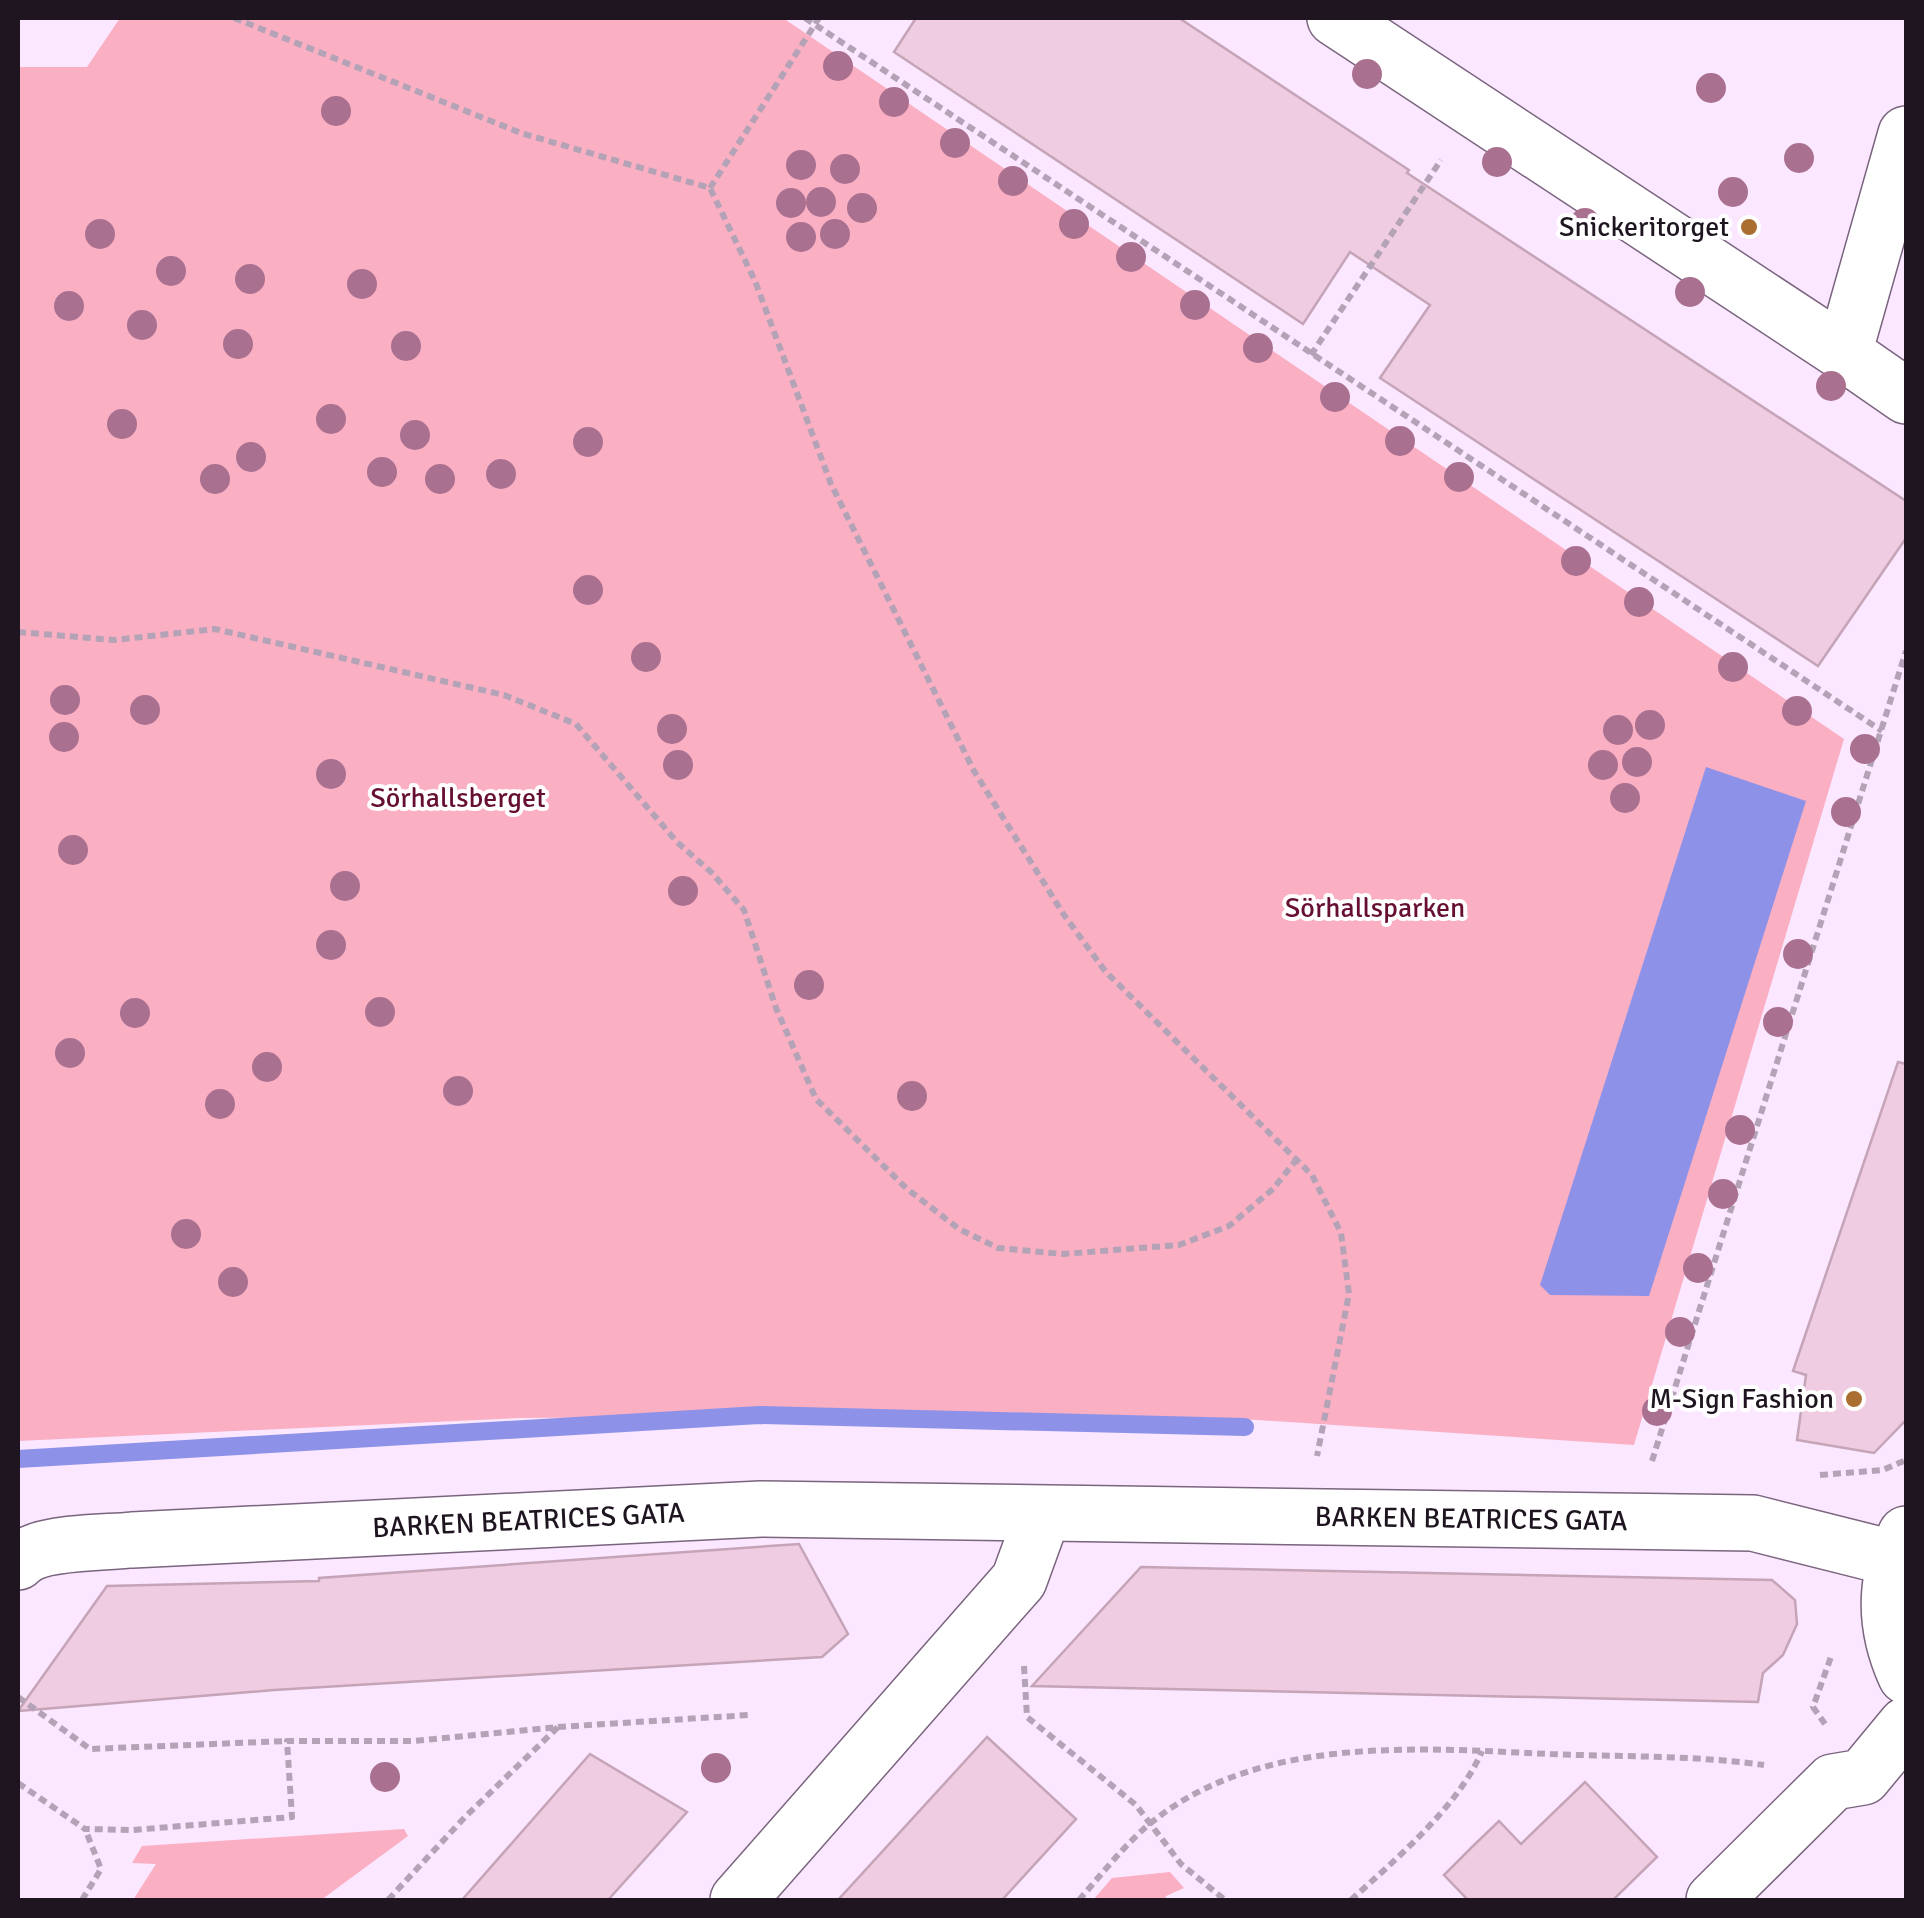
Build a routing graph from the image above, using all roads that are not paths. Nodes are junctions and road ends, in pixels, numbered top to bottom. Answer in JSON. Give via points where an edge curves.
{"nodes":[{"id":1,"x":1335,"y":18,"type":"edge"},
{"id":2,"x":1906,"y":134,"type":"edge"},
{"id":3,"x":1844,"y":353,"type":"junction"},
{"id":4,"x":1906,"y":396,"type":"edge"},
{"id":5,"x":1043,"y":1514,"type":"junction"},
{"id":6,"x":1901,"y":1546,"type":"edge"},
{"id":7,"x":18,"y":1562,"type":"edge"},
{"id":8,"x":1906,"y":1676,"type":"edge"},
{"id":9,"x":1906,"y":1725,"type":"edge"},
{"id":10,"x":738,"y":1900,"type":"edge"},
{"id":11,"x":1714,"y":1900,"type":"edge"}],
"edges":[{"from":1,"to":3,"type":"street"},
{"from":2,"to":3,"type":"street"},
{"from":3,"to":4,"type":"street"},
{"from":5,"to":6,"type":"street","name":"BARKEN BEATRICES GATA","via":[[1753,1523]]},
{"from":5,"to":7,"type":"street","name":"BARKEN BEATRICES GATA","via":[[742,1510],[132,1540],[47,1548]]},
{"from":5,"to":10,"type":"street","via":[[1018,1580]]},
{"from":6,"to":8,"type":"street","via":[[1890,1578],[1889,1618]]},
{"from":9,"to":11,"type":"street"}]}
